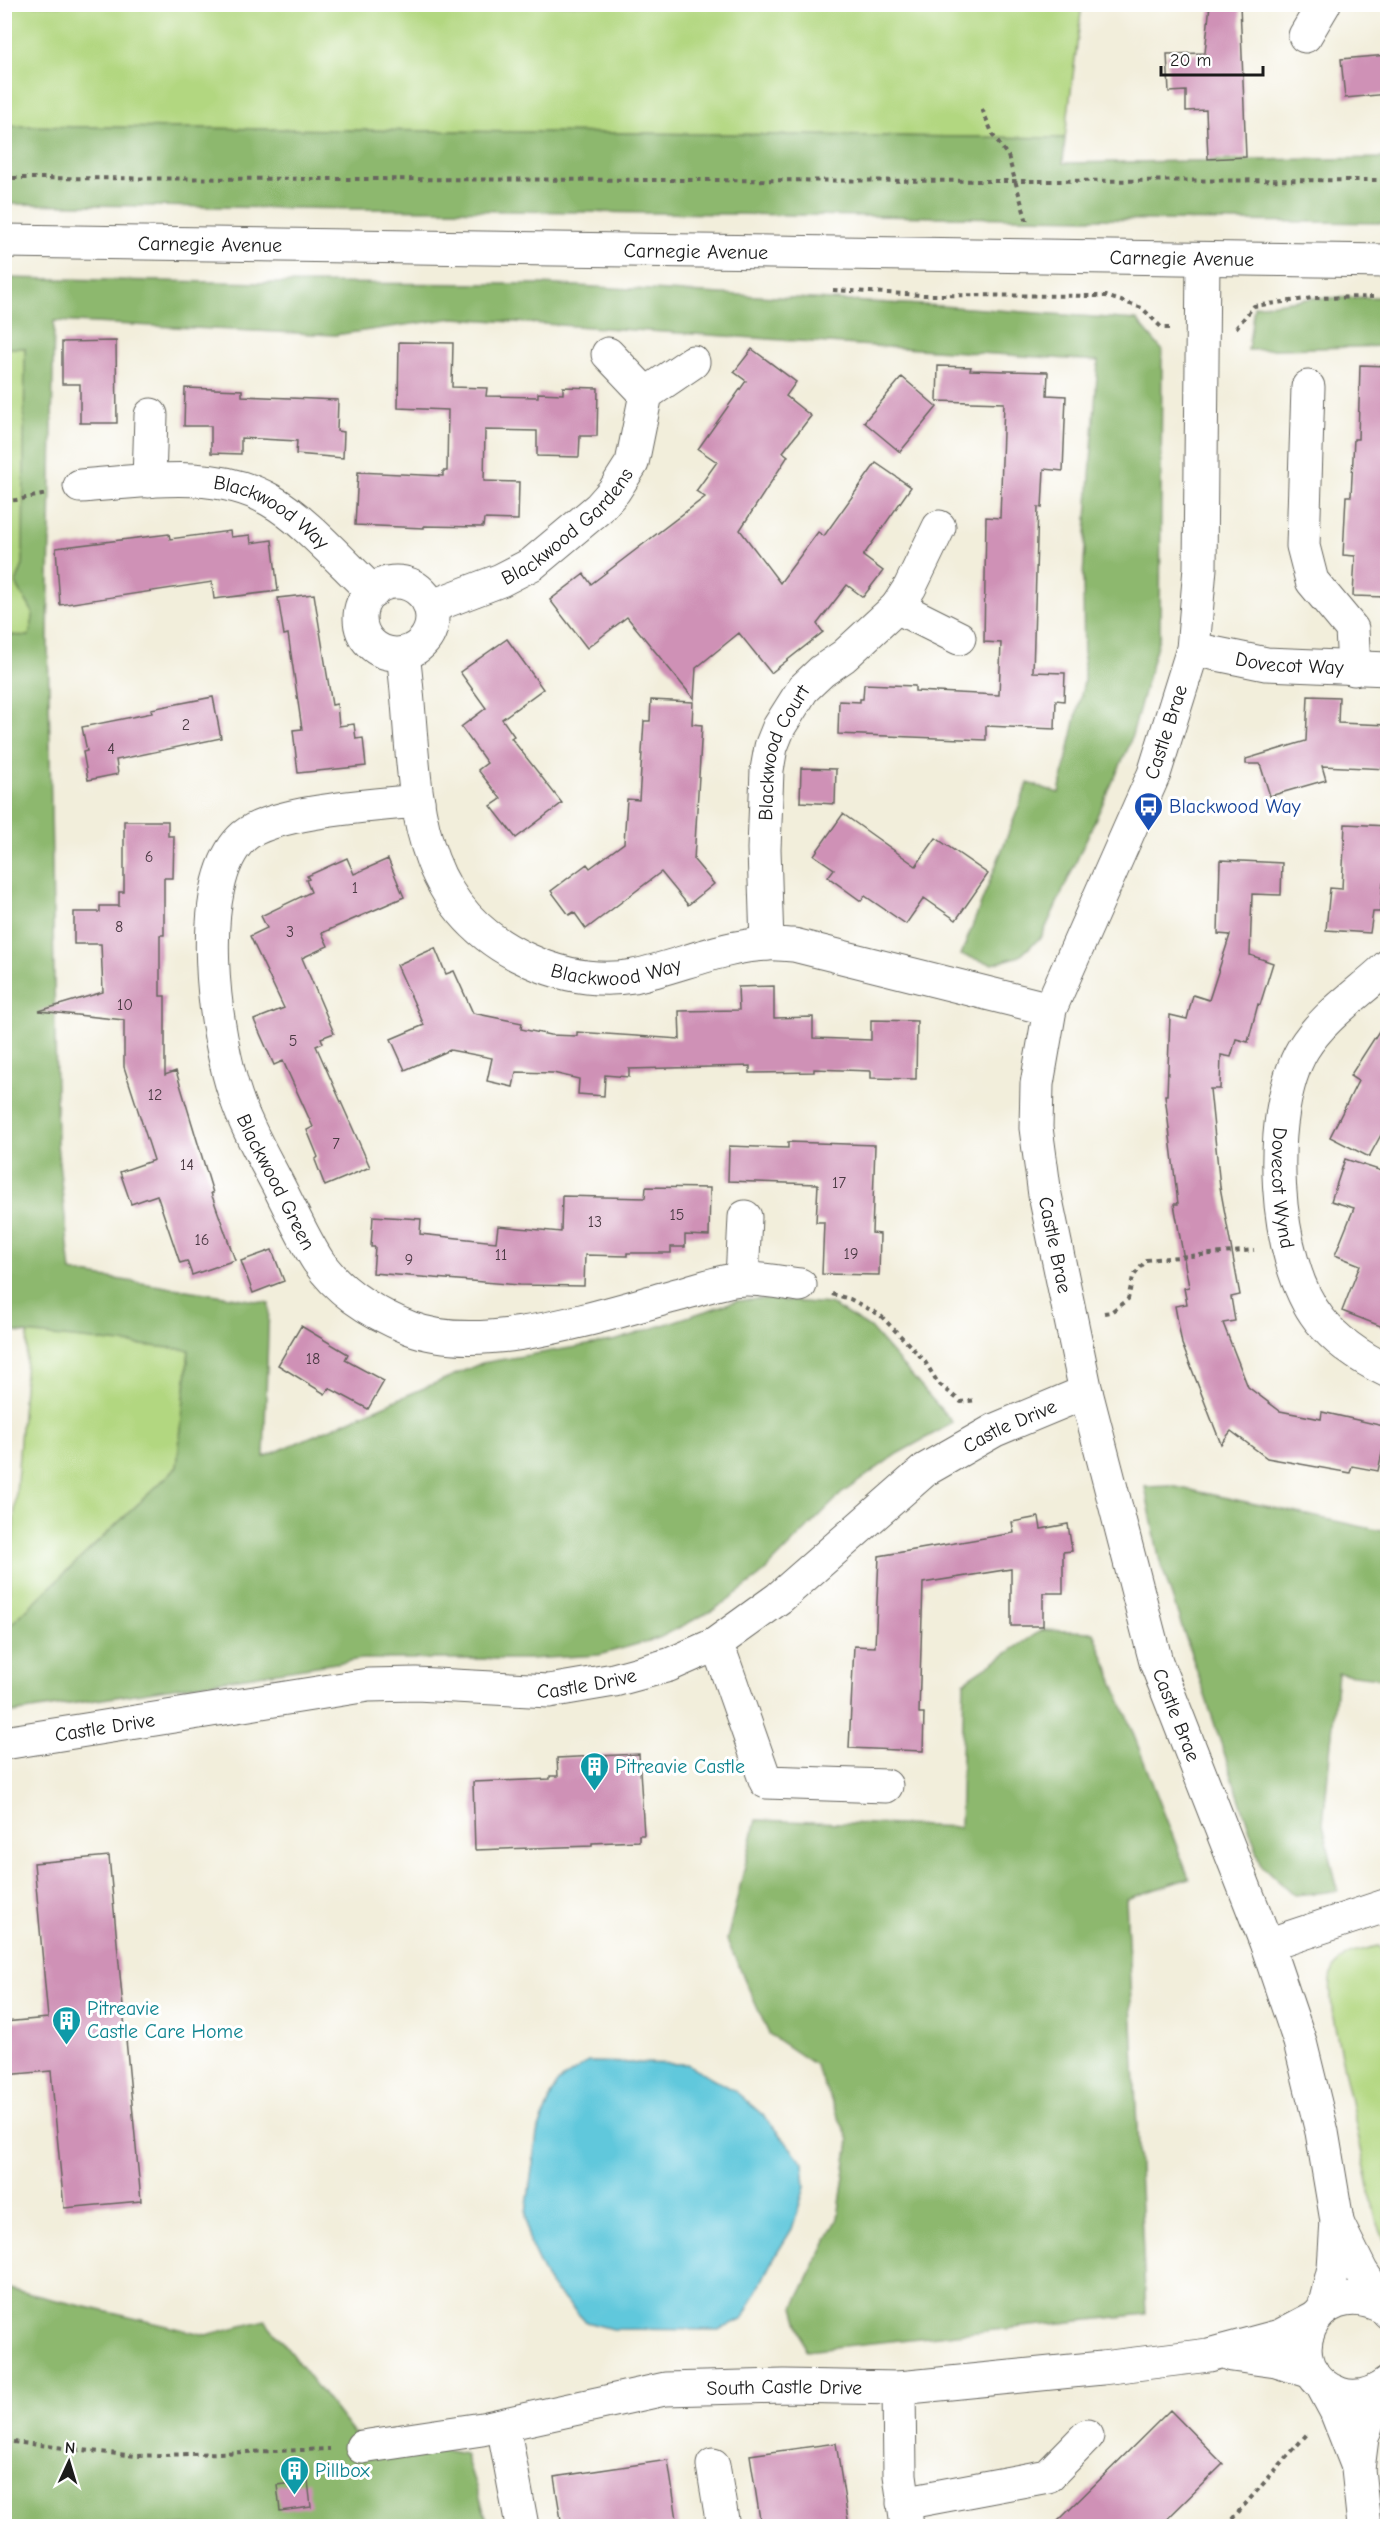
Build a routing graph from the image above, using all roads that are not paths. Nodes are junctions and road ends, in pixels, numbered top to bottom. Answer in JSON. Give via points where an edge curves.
{"nodes":[{"id":1,"x":1324,"y":4,"type":"edge"},
{"id":2,"x":1305,"y":36,"type":"dead end"},
{"id":3,"x":4,"y":241,"type":"edge"},
{"id":4,"x":1203,"y":259,"type":"junction"},
{"id":5,"x":1388,"y":261,"type":"edge"},
{"id":6,"x":609,"y":354,"type":"dead end"},
{"id":7,"x":693,"y":362,"type":"dead end"},
{"id":8,"x":1308,"y":387,"type":"dead end"},
{"id":9,"x":646,"y":393,"type":"junction"},
{"id":10,"x":151,"y":415,"type":"dead end"},
{"id":11,"x":149,"y":481,"type":"junction"},
{"id":12,"x":80,"y":486,"type":"road end"},
{"id":13,"x":939,"y":527,"type":"dead end"},
{"id":14,"x":373,"y":592,"type":"junction"},
{"id":15,"x":430,"y":607,"type":"junction"},
{"id":16,"x":897,"y":607,"type":"junction"},
{"id":17,"x":959,"y":638,"type":"dead end"},
{"id":18,"x":1192,"y":649,"type":"junction"},
{"id":19,"x":403,"y":654,"type":"junction"},
{"id":20,"x":1354,"y":669,"type":"junction"},
{"id":21,"x":1388,"y":669,"type":"edge"},
{"id":22,"x":418,"y":801,"type":"junction"},
{"id":23,"x":767,"y":944,"type":"junction"},
{"id":24,"x":1383,"y":979,"type":"edge"},
{"id":25,"x":1050,"y":1009,"type":"junction"},
{"id":26,"x":745,"y":1217,"type":"dead end"},
{"id":27,"x":742,"y":1279,"type":"junction"},
{"id":28,"x":800,"y":1285,"type":"road end"},
{"id":29,"x":1388,"y":1371,"type":"edge"},
{"id":30,"x":1086,"y":1392,"type":"junction"},
{"id":31,"x":714,"y":1646,"type":"junction"},
{"id":32,"x":4,"y":1743,"type":"edge"},
{"id":33,"x":886,"y":1786,"type":"dead end"},
{"id":34,"x":1388,"y":1905,"type":"edge"},
{"id":35,"x":1267,"y":1945,"type":"junction"},
{"id":36,"x":1337,"y":2221,"type":"junction"},
{"id":37,"x":1385,"y":2310,"type":"edge"},
{"id":38,"x":1319,"y":2313,"type":"junction"},
{"id":39,"x":1209,"y":2355,"type":"junction"},
{"id":40,"x":1317,"y":2378,"type":"junction"},
{"id":41,"x":1383,"y":2386,"type":"edge"},
{"id":42,"x":899,"y":2388,"type":"junction"},
{"id":43,"x":503,"y":2425,"type":"junction"},
{"id":44,"x":1086,"y":2436,"type":"dead end"},
{"id":45,"x":362,"y":2447,"type":"road end"},
{"id":46,"x":713,"y":2465,"type":"dead end"},
{"id":47,"x":1358,"y":2469,"type":"junction"},
{"id":48,"x":905,"y":2515,"type":"edge"},
{"id":49,"x":522,"y":2526,"type":"edge"},
{"id":50,"x":723,"y":2526,"type":"edge"},
{"id":51,"x":1364,"y":2526,"type":"edge"}],
"edges":[{"from":1,"to":2,"type":"street"},
{"from":3,"to":4,"type":"street","name":"Carnegie Avenue"},
{"from":4,"to":5,"type":"street","name":"Carnegie Avenue"},
{"from":4,"to":18,"type":"street","name":"Castle Brae","via":[[1200,568]]},
{"from":6,"to":9,"type":"street"},
{"from":7,"to":9,"type":"street"},
{"from":8,"to":20,"type":"street","via":[[1303,546],[1312,581],[1352,629]]},
{"from":9,"to":15,"type":"street","name":"Blackwood Gardens","via":[[632,463],[599,508],[532,564]]},
{"from":10,"to":11,"type":"street"},
{"from":11,"to":12,"type":"street","name":"Blackwood Way"},
{"from":11,"to":14,"type":"street","name":"Blackwood Way","via":[[213,483],[251,490],[291,515]]},
{"from":13,"to":16,"type":"street","name":"Blackwood Court"},
{"from":14,"to":15,"type":"street","via":[[382,585],[401,583],[419,591]]},
{"from":14,"to":19,"type":"street","via":[[362,608],[362,630],[375,647]]},
{"from":15,"to":19,"type":"street","via":[[428,635],[415,649]]},
{"from":16,"to":17,"type":"street"},
{"from":16,"to":23,"type":"street","name":"Blackwood Court","via":[[803,689],[771,747],[764,849]]},
{"from":18,"to":20,"type":"street","name":"Dovecot Way","via":[[1266,664]]},
{"from":18,"to":25,"type":"street","name":"Castle Brae","via":[[1154,774]]},
{"from":19,"to":22,"type":"street","name":"Blackwood Way"},
{"from":20,"to":21,"type":"street","name":"Dovecot Way"},
{"from":22,"to":23,"type":"street","name":"Blackwood Way","via":[[428,851],[450,898],[484,933],[516,955],[542,966],[585,977],[634,976]]},
{"from":22,"to":27,"type":"street","name":"Blackwood Green","via":[[332,810],[261,827],[245,835],[236,846],[226,862],[217,892],[212,920],[220,1044],[246,1123],[319,1262],[359,1302],[382,1316],[448,1336],[517,1333],[585,1321]]},
{"from":23,"to":25,"type":"street","name":"Blackwood Way","via":[[794,945]]},
{"from":24,"to":29,"type":"street","name":"Dovecot Wynd","via":[[1315,1032],[1302,1050],[1283,1108],[1280,1139],[1281,1194],[1295,1274],[1319,1320],[1355,1353]]},
{"from":25,"to":30,"type":"street","name":"Castle Brae","via":[[1037,1084],[1036,1128],[1041,1174]]},
{"from":26,"to":27,"type":"street"},
{"from":27,"to":28,"type":"street","name":"Blackwood Green"},
{"from":30,"to":31,"type":"street","name":"Castle Drive","via":[[995,1430],[925,1470],[779,1598]]},
{"from":30,"to":35,"type":"street","name":"Castle Brae","via":[[1156,1662]]},
{"from":31,"to":32,"type":"street","name":"Castle Drive","via":[[669,1665],[614,1680],[549,1691],[368,1685]]},
{"from":31,"to":33,"type":"street","via":[[723,1660],[766,1782]]},
{"from":34,"to":35,"type":"street"},
{"from":35,"to":36,"type":"street","name":"Castle Brae","via":[[1300,2042],[1322,2132]]},
{"from":36,"to":37,"type":"street","name":"Castle Brae"},
{"from":36,"to":38,"type":"street","name":"Castle Brae","via":[[1334,2268]]},
{"from":37,"to":38,"type":"street","name":"Castle Brae","via":[[1369,2300],[1353,2298],[1338,2300]]},
{"from":38,"to":39,"type":"street","name":"South Castle Drive","via":[[1280,2336]]},
{"from":38,"to":40,"type":"street","name":"Castle Brae","via":[[1307,2332],[1304,2348],[1307,2364]]},
{"from":39,"to":40,"type":"street","name":"South Castle Drive","via":[[1276,2361]]},
{"from":39,"to":42,"type":"street","name":"South Castle Drive"},
{"from":40,"to":41,"type":"street","name":"Castle Brae","via":[[1329,2390],[1345,2396],[1362,2396]]},
{"from":40,"to":47,"type":"street","name":"Castle Brae","via":[[1340,2421]]},
{"from":41,"to":47,"type":"street","name":"Castle Brae","via":[[1362,2438]]},
{"from":42,"to":43,"type":"street","name":"South Castle Drive","via":[[664,2389]]},
{"from":42,"to":48,"type":"street"},
{"from":43,"to":45,"type":"street","name":"South Castle Drive"},
{"from":43,"to":49,"type":"street"},
{"from":44,"to":48,"type":"street","via":[[1048,2476]]},
{"from":46,"to":50,"type":"street"},
{"from":47,"to":51,"type":"street","name":"Castle Brae"}]}
